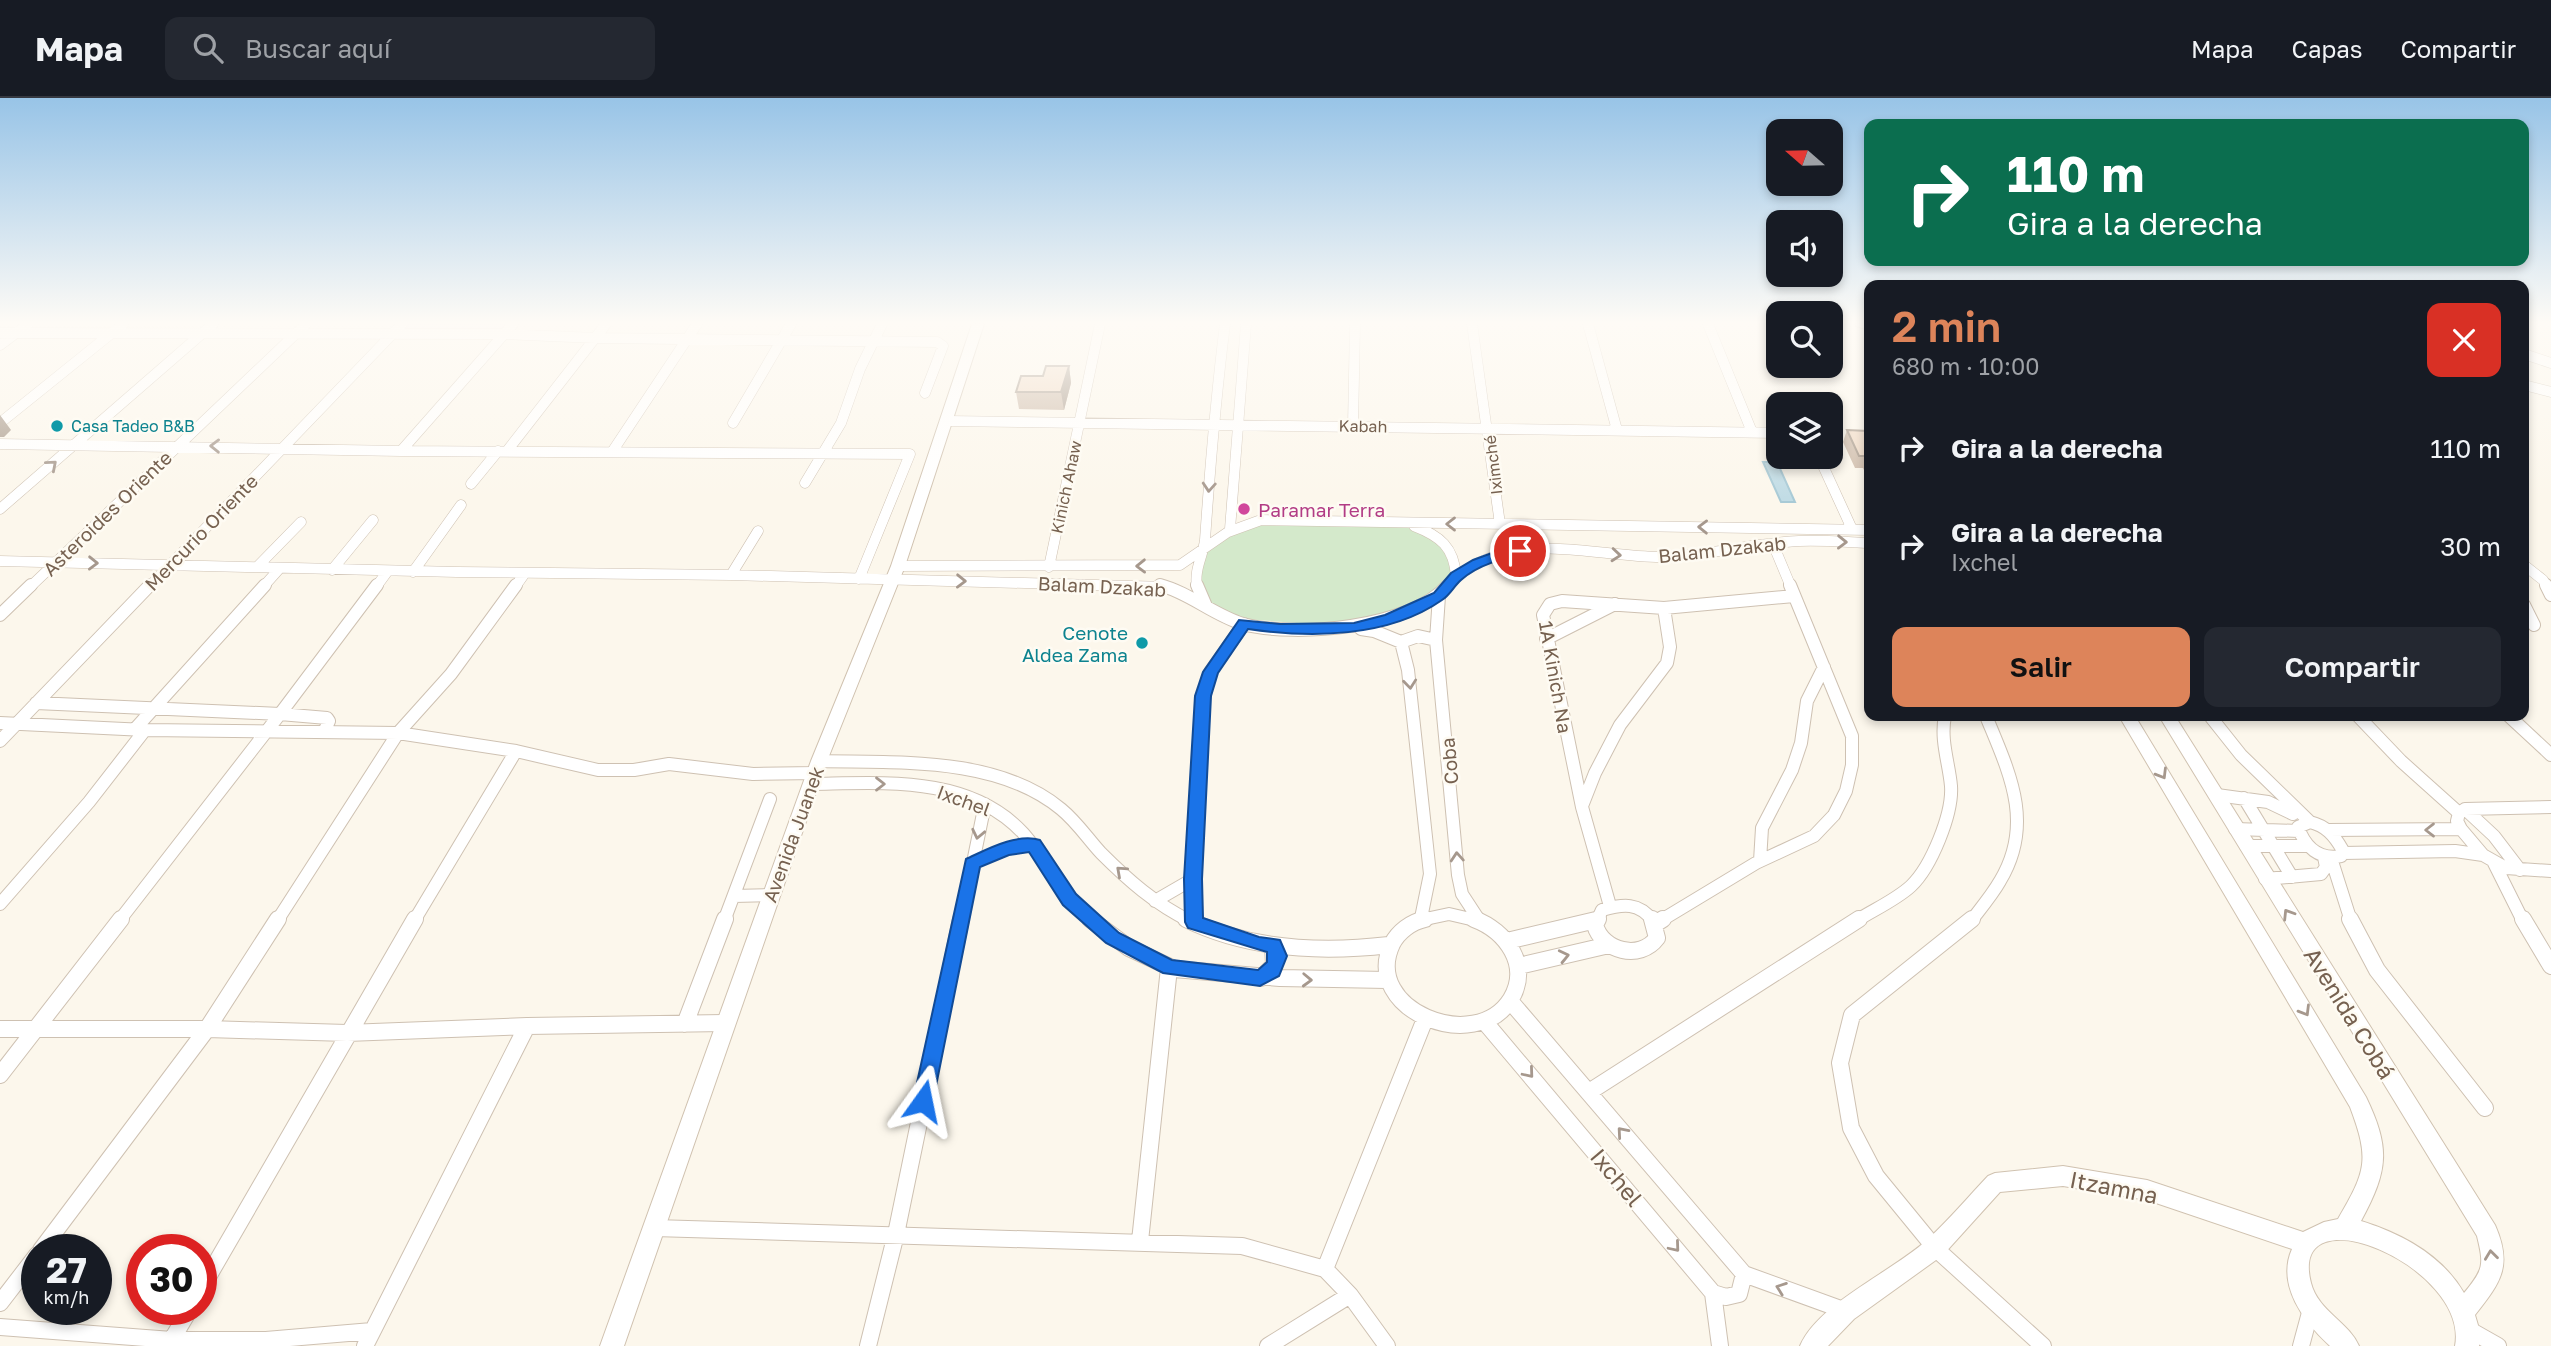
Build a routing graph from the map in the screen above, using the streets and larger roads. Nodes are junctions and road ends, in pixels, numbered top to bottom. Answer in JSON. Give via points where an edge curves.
{"nodes":[{"id":1,"x":50,"y":382,"type":"edge"},
{"id":2,"x":146,"y":382,"type":"edge"},
{"id":3,"x":245,"y":382,"type":"edge"},
{"id":4,"x":346,"y":382,"type":"edge"},
{"id":5,"x":462,"y":382,"type":"edge"},
{"id":6,"x":559,"y":382,"type":"edge"},
{"id":7,"x":659,"y":382,"type":"edge"},
{"id":8,"x":757,"y":382,"type":"edge"},
{"id":9,"x":857,"y":382,"type":"edge"},
{"id":10,"x":929,"y":382,"type":"edge"},
{"id":11,"x":960,"y":382,"type":"edge"},
{"id":12,"x":1088,"y":382,"type":"edge"},
{"id":13,"x":1218,"y":382,"type":"edge"},
{"id":14,"x":1241,"y":382,"type":"edge"},
{"id":15,"x":1354,"y":382,"type":"edge"},
{"id":16,"x":1482,"y":382,"type":"edge"},
{"id":17,"x":1604,"y":382,"type":"edge"},
{"id":18,"x":1732,"y":382,"type":"edge"},
{"id":19,"x":2529,"y":386,"type":"edge"},
{"id":20,"x":2551,"y":392,"type":"edge"},
{"id":21,"x":925,"y":393,"type":"dead end"},
{"id":22,"x":948,"y":421,"type":"junction"},
{"id":23,"x":1080,"y":422,"type":"junction"},
{"id":24,"x":0,"y":423,"type":"edge"},
{"id":25,"x":733,"y":423,"type":"dead end"},
{"id":26,"x":1213,"y":424,"type":"junction"},
{"id":27,"x":1237,"y":425,"type":"junction"},
{"id":28,"x":1353,"y":426,"type":"junction"},
{"id":29,"x":1489,"y":428,"type":"junction"},
{"id":30,"x":1617,"y":430,"type":"junction"},
{"id":31,"x":1752,"y":432,"type":"junction"},
{"id":32,"x":1766,"y":433,"type":"edge"},
{"id":33,"x":0,"y":444,"type":"edge"},
{"id":34,"x":75,"y":445,"type":"junction"},
{"id":35,"x":178,"y":446,"type":"junction"},
{"id":36,"x":283,"y":448,"type":"junction"},
{"id":37,"x":401,"y":451,"type":"junction"},
{"id":38,"x":502,"y":451,"type":"junction"},
{"id":39,"x":612,"y":452,"type":"junction"},
{"id":40,"x":821,"y":452,"type":"junction"},
{"id":41,"x":1824,"y":469,"type":"edge"},
{"id":42,"x":805,"y":483,"type":"dead end"},
{"id":43,"x":471,"y":485,"type":"dead end"},
{"id":44,"x":461,"y":505,"type":"dead end"},
{"id":45,"x":0,"y":509,"type":"edge"},
{"id":46,"x":373,"y":520,"type":"dead end"},
{"id":47,"x":301,"y":522,"type":"dead end"},
{"id":48,"x":1407,"y":524,"type":"junction"},
{"id":49,"x":1500,"y":524,"type":"junction"},
{"id":50,"x":1586,"y":525,"type":"junction"},
{"id":51,"x":1742,"y":527,"type":"junction"},
{"id":52,"x":1230,"y":529,"type":"junction"},
{"id":53,"x":1852,"y":529,"type":"junction"},
{"id":54,"x":1864,"y":530,"type":"edge"},
{"id":55,"x":758,"y":531,"type":"dead end"},
{"id":56,"x":1864,"y":543,"type":"edge"},
{"id":57,"x":1773,"y":544,"type":"junction"},
{"id":58,"x":1752,"y":547,"type":"junction"},
{"id":59,"x":1204,"y":549,"type":"junction"},
{"id":60,"x":1582,"y":551,"type":"junction"},
{"id":61,"x":0,"y":561,"type":"edge"},
{"id":62,"x":56,"y":562,"type":"junction"},
{"id":63,"x":169,"y":564,"type":"junction"},
{"id":64,"x":257,"y":567,"type":"junction"},
{"id":65,"x":1049,"y":567,"type":"junction"},
{"id":66,"x":280,"y":568,"type":"junction"},
{"id":67,"x":2529,"y":569,"type":"edge"},
{"id":68,"x":332,"y":570,"type":"junction"},
{"id":69,"x":387,"y":572,"type":"junction"},
{"id":70,"x":413,"y":572,"type":"junction"},
{"id":71,"x":525,"y":573,"type":"junction"},
{"id":72,"x":895,"y":573,"type":"junction"},
{"id":73,"x":731,"y":575,"type":"junction"},
{"id":74,"x":1456,"y":576,"type":"junction"},
{"id":75,"x":859,"y":579,"type":"junction"},
{"id":76,"x":2551,"y":595,"type":"edge"},
{"id":77,"x":1439,"y":596,"type":"junction"},
{"id":78,"x":1794,"y":596,"type":"junction"},
{"id":79,"x":1616,"y":603,"type":"junction"},
{"id":80,"x":1206,"y":607,"type":"junction"},
{"id":81,"x":1664,"y":608,"type":"junction"},
{"id":82,"x":0,"y":615,"type":"edge"},
{"id":83,"x":2529,"y":615,"type":"edge"},
{"id":84,"x":1244,"y":624,"type":"junction"},
{"id":85,"x":2534,"y":625,"type":"dead end"},
{"id":86,"x":1354,"y":627,"type":"junction"},
{"id":87,"x":1546,"y":639,"type":"junction"},
{"id":88,"x":1436,"y":640,"type":"junction"},
{"id":89,"x":1401,"y":642,"type":"junction"},
{"id":90,"x":1824,"y":667,"type":"junction"},
{"id":91,"x":36,"y":704,"type":"junction"},
{"id":92,"x":154,"y":709,"type":"junction"},
{"id":93,"x":280,"y":714,"type":"junction"},
{"id":94,"x":1943,"y":721,"type":"edge"},
{"id":95,"x":1988,"y":721,"type":"edge"},
{"id":96,"x":2130,"y":721,"type":"edge"},
{"id":97,"x":2169,"y":721,"type":"edge"},
{"id":98,"x":2214,"y":721,"type":"edge"},
{"id":99,"x":2363,"y":721,"type":"edge"},
{"id":100,"x":2515,"y":721,"type":"edge"},
{"id":101,"x":0,"y":723,"type":"edge"},
{"id":102,"x":16,"y":724,"type":"junction"},
{"id":103,"x":140,"y":730,"type":"junction"},
{"id":104,"x":267,"y":732,"type":"junction"},
{"id":105,"x":324,"y":732,"type":"junction"},
{"id":106,"x":398,"y":733,"type":"junction"},
{"id":107,"x":0,"y":741,"type":"edge"},
{"id":108,"x":516,"y":751,"type":"junction"},
{"id":109,"x":2551,"y":755,"type":"edge"},
{"id":110,"x":965,"y":770,"type":"junction"},
{"id":111,"x":816,"y":773,"type":"junction"},
{"id":112,"x":951,"y":792,"type":"junction"},
{"id":113,"x":2217,"y":795,"type":"junction"},
{"id":114,"x":2244,"y":798,"type":"junction"},
{"id":115,"x":770,"y":799,"type":"dead end"},
{"id":116,"x":985,"y":804,"type":"junction"},
{"id":117,"x":1582,"y":807,"type":"junction"},
{"id":118,"x":2551,"y":807,"type":"edge"},
{"id":119,"x":2462,"y":811,"type":"junction"},
{"id":120,"x":2304,"y":825,"type":"junction"},
{"id":121,"x":2235,"y":829,"type":"junction"},
{"id":122,"x":2263,"y":830,"type":"junction"},
{"id":123,"x":2328,"y":830,"type":"junction"},
{"id":124,"x":2461,"y":830,"type":"junction"},
{"id":125,"x":1033,"y":845,"type":"junction"},
{"id":126,"x":2246,"y":846,"type":"junction"},
{"id":127,"x":2308,"y":846,"type":"junction"},
{"id":128,"x":2273,"y":847,"type":"junction"},
{"id":129,"x":2332,"y":856,"type":"junction"},
{"id":130,"x":2488,"y":859,"type":"junction"},
{"id":131,"x":1760,"y":861,"type":"junction"},
{"id":132,"x":972,"y":863,"type":"junction"},
{"id":133,"x":2520,"y":870,"type":"junction"},
{"id":134,"x":2551,"y":871,"type":"edge"},
{"id":135,"x":2292,"y":877,"type":"junction"},
{"id":136,"x":1193,"y":879,"type":"junction"},
{"id":137,"x":2266,"y":879,"type":"junction"},
{"id":138,"x":734,"y":895,"type":"junction"},
{"id":139,"x":772,"y":895,"type":"junction"},
{"id":140,"x":1155,"y":901,"type":"junction"},
{"id":141,"x":0,"y":904,"type":"edge"},
{"id":142,"x":1609,"y":906,"type":"junction"},
{"id":143,"x":1421,"y":918,"type":"junction"},
{"id":144,"x":1479,"y":920,"type":"junction"},
{"id":145,"x":1596,"y":920,"type":"junction"},
{"id":146,"x":1194,"y":922,"type":"junction"},
{"id":147,"x":1655,"y":924,"type":"junction"},
{"id":148,"x":1507,"y":941,"type":"junction"},
{"id":149,"x":1389,"y":945,"type":"junction"},
{"id":150,"x":1609,"y":945,"type":"junction"},
{"id":151,"x":1273,"y":946,"type":"junction"},
{"id":152,"x":2551,"y":966,"type":"edge"},
{"id":153,"x":1519,"y":967,"type":"junction"},
{"id":154,"x":1169,"y":968,"type":"junction"},
{"id":155,"x":1260,"y":978,"type":"junction"},
{"id":156,"x":1387,"y":980,"type":"junction"},
{"id":157,"x":1511,"y":1002,"type":"junction"},
{"id":158,"x":1425,"y":1019,"type":"junction"},
{"id":159,"x":1485,"y":1021,"type":"junction"},
{"id":160,"x":725,"y":1023,"type":"junction"},
{"id":161,"x":685,"y":1024,"type":"junction"},
{"id":162,"x":527,"y":1026,"type":"junction"},
{"id":163,"x":0,"y":1029,"type":"edge"},
{"id":164,"x":34,"y":1029,"type":"junction"},
{"id":165,"x":207,"y":1029,"type":"junction"},
{"id":166,"x":347,"y":1033,"type":"junction"},
{"id":167,"x":0,"y":1075,"type":"edge"},
{"id":168,"x":1589,"y":1093,"type":"junction"},
{"id":169,"x":2485,"y":1108,"type":"dead end"},
{"id":170,"x":654,"y":1228,"type":"junction"},
{"id":171,"x":2344,"y":1229,"type":"junction"},
{"id":172,"x":53,"y":1234,"type":"edge"},
{"id":173,"x":896,"y":1234,"type":"junction"},
{"id":174,"x":1140,"y":1241,"type":"junction"},
{"id":175,"x":2305,"y":1243,"type":"junction"},
{"id":176,"x":1935,"y":1248,"type":"junction"},
{"id":177,"x":217,"y":1261,"type":"edge"},
{"id":178,"x":1325,"y":1269,"type":"junction"},
{"id":179,"x":1744,"y":1274,"type":"junction"},
{"id":180,"x":21,"y":1276,"type":"edge"},
{"id":181,"x":1713,"y":1293,"type":"junction"},
{"id":182,"x":1350,"y":1295,"type":"junction"},
{"id":183,"x":0,"y":1303,"type":"edge"},
{"id":184,"x":2311,"y":1309,"type":"junction"},
{"id":185,"x":1846,"y":1311,"type":"junction"},
{"id":186,"x":181,"y":1325,"type":"edge"},
{"id":187,"x":0,"y":1327,"type":"edge"},
{"id":188,"x":2466,"y":1329,"type":"edge"},
{"id":189,"x":369,"y":1339,"type":"edge"},
{"id":190,"x":170,"y":1343,"type":"edge"},
{"id":191,"x":612,"y":1346,"type":"edge"},
{"id":192,"x":868,"y":1346,"type":"edge"},
{"id":193,"x":1268,"y":1346,"type":"edge"},
{"id":194,"x":1387,"y":1346,"type":"edge"},
{"id":195,"x":1720,"y":1346,"type":"edge"},
{"id":196,"x":1812,"y":1346,"type":"edge"},
{"id":197,"x":2043,"y":1346,"type":"edge"},
{"id":198,"x":2301,"y":1346,"type":"edge"},
{"id":199,"x":2347,"y":1346,"type":"edge"},
{"id":200,"x":2498,"y":1346,"type":"edge"}],
"edges":[{"from":1,"to":24,"type":"street"},
{"from":2,"to":34,"type":"street"},
{"from":3,"to":35,"type":"street","name":"Asteroides Oriente"},
{"from":4,"to":36,"type":"street","name":"Mercurio Oriente"},
{"from":5,"to":37,"type":"street"},
{"from":6,"to":38,"type":"street"},
{"from":7,"to":39,"type":"street"},
{"from":8,"to":25,"type":"street"},
{"from":9,"to":40,"type":"street","via":[[841,423]]},
{"from":10,"to":21,"type":"street"},
{"from":11,"to":22,"type":"street","name":"Avenida Juanek"},
{"from":12,"to":23,"type":"street","name":"Kinich Ahaw"},
{"from":13,"to":26,"type":"street"},
{"from":14,"to":27,"type":"street"},
{"from":15,"to":28,"type":"street"},
{"from":16,"to":29,"type":"street","name":"Iximché"},
{"from":17,"to":30,"type":"street"},
{"from":18,"to":31,"type":"street"},
{"from":19,"to":20,"type":"street"},
{"from":22,"to":23,"type":"street","name":"Kabah"},
{"from":22,"to":72,"type":"street","name":"Avenida Juanek"},
{"from":23,"to":26,"type":"street","name":"Kabah"},
{"from":23,"to":65,"type":"street","name":"Kinich Ahaw"},
{"from":26,"to":27,"type":"street","name":"Kabah"},
{"from":26,"to":59,"type":"street","one_way":true},
{"from":27,"to":28,"type":"street","name":"Kabah"},
{"from":27,"to":52,"type":"street"},
{"from":28,"to":29,"type":"street","name":"Kabah"},
{"from":29,"to":30,"type":"street","name":"Kabah"},
{"from":29,"to":49,"type":"street","name":"Iximché"},
{"from":30,"to":31,"type":"street","name":"Kabah"},
{"from":31,"to":32,"type":"street","name":"Kabah"},
{"from":33,"to":34,"type":"street"},
{"from":34,"to":35,"type":"street"},
{"from":45,"to":34,"type":"street","one_way":true},
{"from":36,"to":35,"type":"street","one_way":true},
{"from":35,"to":62,"type":"street","name":"Asteroides Oriente"},
{"from":36,"to":37,"type":"street"},
{"from":36,"to":63,"type":"street","name":"Mercurio Oriente"},
{"from":37,"to":38,"type":"street"},
{"from":38,"to":39,"type":"street"},
{"from":38,"to":43,"type":"street"},
{"from":39,"to":40,"type":"street"},
{"from":40,"to":42,"type":"street"},
{"from":40,"to":75,"type":"street","via":[[910,454]]},
{"from":41,"to":53,"type":"street"},
{"from":44,"to":70,"type":"street"},
{"from":46,"to":68,"type":"street"},
{"from":47,"to":64,"type":"street"},
{"from":49,"to":48,"type":"street","one_way":true},
{"from":48,"to":52,"type":"street","via":[[1261,520]]},
{"from":48,"to":74,"type":"street","via":[[1451,547]]},
{"from":49,"to":50,"type":"street"},
{"from":51,"to":50,"type":"street","one_way":true},
{"from":50,"to":60,"type":"street","via":[[1574,535]]},
{"from":51,"to":53,"type":"street"},
{"from":51,"to":58,"type":"street"},
{"from":52,"to":59,"type":"street"},
{"from":53,"to":54,"type":"street"},
{"from":55,"to":73,"type":"street"},
{"from":57,"to":56,"type":"street","name":"Balam Dzakab","one_way":true},
{"from":57,"to":58,"type":"street","name":"Balam Dzakab"},
{"from":57,"to":78,"type":"street"},
{"from":60,"to":58,"type":"street","name":"Balam Dzakab","one_way":true,"via":[[1658,557]]},
{"from":59,"to":65,"type":"street","one_way":true,"via":[[1180,565]]},
{"from":59,"to":80,"type":"street","via":[[1194,579]]},
{"from":60,"to":74,"type":"street","name":"Balam Dzakab","via":[[1536,548],[1504,553]]},
{"from":61,"to":62,"type":"street"},
{"from":62,"to":63,"type":"street","one_way":true},
{"from":62,"to":82,"type":"street","name":"Asteroides Oriente"},
{"from":63,"to":64,"type":"street"},
{"from":63,"to":91,"type":"street","name":"Mercurio Oriente"},
{"from":64,"to":66,"type":"street"},
{"from":65,"to":72,"type":"street"},
{"from":66,"to":68,"type":"street"},
{"from":66,"to":92,"type":"street"},
{"from":67,"to":76,"type":"street","via":[[2543,580]]},
{"from":68,"to":69,"type":"street"},
{"from":69,"to":70,"type":"street"},
{"from":69,"to":93,"type":"street"},
{"from":70,"to":71,"type":"street"},
{"from":71,"to":73,"type":"street"},
{"from":71,"to":106,"type":"street","via":[[451,674]]},
{"from":72,"to":75,"type":"street","name":"Balam Dzakab"},
{"from":72,"to":80,"type":"street","name":"Balam Dzakab","one_way":true,"via":[[1159,585]]},
{"from":72,"to":111,"type":"street","name":"Avenida Juanek"},
{"from":73,"to":75,"type":"street","name":"Balam Dzakab"},
{"from":74,"to":77,"type":"street","name":"Balam Dzakab"},
{"from":77,"to":86,"type":"street","name":"Balam Dzakab","via":[[1409,612]]},
{"from":77,"to":88,"type":"street","name":"Coba"},
{"from":78,"to":81,"type":"street","name":"1A Kinich Na"},
{"from":78,"to":90,"type":"street"},
{"from":79,"to":81,"type":"street","name":"1A Kinich Na"},
{"from":79,"to":87,"type":"street"},
{"from":79,"to":87,"type":"street","name":"1A Kinich Na","via":[[1580,600],[1550,604],[1543,615]]},
{"from":80,"to":84,"type":"street","name":"Balam Dzakab"},
{"from":81,"to":117,"type":"street","via":[[1670,647],[1667,663],[1620,725]]},
{"from":83,"to":85,"type":"street"},
{"from":84,"to":86,"type":"street","name":"Balam Dzakab","via":[[1280,629]]},
{"from":84,"to":136,"type":"street","via":[[1210,672],[1203,696]]},
{"from":86,"to":89,"type":"street"},
{"from":87,"to":117,"type":"street","name":"1A Kinich Na"},
{"from":88,"to":89,"type":"street","via":[[1418,635]]},
{"from":144,"to":88,"type":"street","name":"Coba","one_way":true,"via":[[1462,894],[1458,876]]},
{"from":89,"to":143,"type":"street","one_way":true,"via":[[1409,670],[1430,874]]},
{"from":90,"to":131,"type":"street","via":[[1806,705],[1799,755],[1764,816]]},
{"from":90,"to":131,"type":"street","via":[[1852,736],[1850,785],[1841,807],[1814,836]]},
{"from":91,"to":92,"type":"street"},
{"from":91,"to":102,"type":"street","name":"Mercurio Oriente"},
{"from":92,"to":93,"type":"street"},
{"from":92,"to":103,"type":"street"},
{"from":93,"to":104,"type":"street"},
{"from":93,"to":105,"type":"street","via":[[327,718]]},
{"from":94,"to":168,"type":"street","via":[[1951,804],[1944,834],[1912,885]]},
{"from":95,"to":176,"type":"street","via":[[2012,781],[2017,808],[2016,840],[2001,880],[1971,921],[1852,1015],[1840,1063],[1852,1128],[1875,1176]]},
{"from":96,"to":171,"type":"street","name":"Avenida Cobá","one_way":true,"via":[[2359,1103],[2374,1140],[2375,1174]]},
{"from":97,"to":113,"type":"street","name":"Avenida Cobá"},
{"from":98,"to":120,"type":"street"},
{"from":99,"to":119,"type":"street","via":[[2401,761]]},
{"from":100,"to":109,"type":"street"},
{"from":101,"to":102,"type":"street"},
{"from":102,"to":103,"type":"street"},
{"from":102,"to":107,"type":"street","name":"Mercurio Oriente"},
{"from":103,"to":104,"type":"street"},
{"from":103,"to":141,"type":"street","via":[[89,802]]},
{"from":104,"to":105,"type":"street"},
{"from":104,"to":164,"type":"street"},
{"from":105,"to":106,"type":"street"},
{"from":106,"to":108,"type":"street"},
{"from":106,"to":165,"type":"street"},
{"from":108,"to":111,"type":"street","via":[[598,770],[669,764],[753,774]]},
{"from":108,"to":166,"type":"street"},
{"from":110,"to":111,"type":"street","via":[[934,764]]},
{"from":110,"to":112,"type":"street"},
{"from":140,"to":110,"type":"street","one_way":true,"via":[[1107,859],[1071,815],[1037,794]]},
{"from":111,"to":112,"type":"street","name":"Ixchel","one_way":true},
{"from":111,"to":139,"type":"street","name":"Avenida Juanek"},
{"from":112,"to":116,"type":"street","name":"Ixchel"},
{"from":113,"to":114,"type":"street"},
{"from":113,"to":121,"type":"street","name":"Avenida Cobá"},
{"from":114,"to":120,"type":"street","via":[[2280,806]]},
{"from":114,"to":122,"type":"street"},
{"from":115,"to":138,"type":"street"},
{"from":116,"to":125,"type":"street","name":"Ixchel"},
{"from":116,"to":132,"type":"street","one_way":true},
{"from":117,"to":142,"type":"street","name":"1A Kinich Na"},
{"from":118,"to":119,"type":"street"},
{"from":119,"to":124,"type":"street"},
{"from":119,"to":133,"type":"street","via":[[2494,836]]},
{"from":120,"to":122,"type":"street"},
{"from":120,"to":123,"type":"street"},
{"from":120,"to":127,"type":"street"},
{"from":121,"to":122,"type":"street"},
{"from":121,"to":126,"type":"street","name":"Avenida Cobá"},
{"from":122,"to":128,"type":"street"},
{"from":124,"to":123,"type":"street","one_way":true},
{"from":123,"to":129,"type":"street"},
{"from":124,"to":130,"type":"street"},
{"from":125,"to":132,"type":"street","via":[[1006,849]]},
{"from":125,"to":154,"type":"street","name":"Ixchel","via":[[1070,900],[1112,938]]},
{"from":126,"to":128,"type":"street"},
{"from":126,"to":137,"type":"street","name":"Avenida Cobá"},
{"from":127,"to":128,"type":"street"},
{"from":127,"to":129,"type":"street"},
{"from":128,"to":135,"type":"street"},
{"from":129,"to":130,"type":"street","via":[[2455,851]]},
{"from":129,"to":135,"type":"street","via":[[2321,874]]},
{"from":129,"to":169,"type":"street","via":[[2364,948],[2463,1073]]},
{"from":130,"to":133,"type":"street"},
{"from":130,"to":152,"type":"street"},
{"from":131,"to":147,"type":"street"},
{"from":132,"to":173,"type":"street"},
{"from":133,"to":134,"type":"street"},
{"from":135,"to":137,"type":"street"},
{"from":136,"to":140,"type":"street"},
{"from":136,"to":146,"type":"street"},
{"from":188,"to":137,"type":"street","name":"Avenida Cobá","one_way":true,"via":[[2490,1279],[2494,1260],[2487,1231]]},
{"from":138,"to":139,"type":"street"},
{"from":138,"to":161,"type":"street"},
{"from":139,"to":160,"type":"street","name":"Avenida Juanek"},
{"from":140,"to":146,"type":"street"},
{"from":142,"to":145,"type":"street"},
{"from":142,"to":147,"type":"street","via":[[1632,905]]},
{"from":143,"to":144,"type":"street","via":[[1449,914]]},
{"from":143,"to":149,"type":"street","via":[[1407,925]]},
{"from":144,"to":148,"type":"street"},
{"from":145,"to":148,"type":"street"},
{"from":145,"to":150,"type":"street","via":[[1600,936]]},
{"from":146,"to":151,"type":"street"},
{"from":147,"to":150,"type":"street","via":[[1656,937],[1642,951],[1625,952]]},
{"from":148,"to":153,"type":"street"},
{"from":149,"to":151,"type":"street","via":[[1337,950]]},
{"from":149,"to":156,"type":"street","via":[[1384,962]]},
{"from":153,"to":150,"type":"street","one_way":true},
{"from":151,"to":155,"type":"street","via":[[1276,963]]},
{"from":153,"to":157,"type":"street","via":[[1519,985]]},
{"from":154,"to":155,"type":"street","name":"Ixchel"},
{"from":154,"to":174,"type":"street"},
{"from":155,"to":156,"type":"street","name":"Ixchel","one_way":true},
{"from":156,"to":158,"type":"street","via":[[1401,1002]]},
{"from":157,"to":159,"type":"street"},
{"from":157,"to":168,"type":"street"},
{"from":158,"to":159,"type":"street","via":[[1455,1025]]},
{"from":158,"to":178,"type":"street"},
{"from":159,"to":181,"type":"street","name":"Ixchel","one_way":true},
{"from":160,"to":161,"type":"street"},
{"from":160,"to":170,"type":"street","name":"Avenida Juanek"},
{"from":161,"to":162,"type":"street"},
{"from":162,"to":166,"type":"street"},
{"from":162,"to":189,"type":"street"},
{"from":163,"to":164,"type":"street"},
{"from":164,"to":165,"type":"street"},
{"from":164,"to":167,"type":"street"},
{"from":165,"to":166,"type":"street"},
{"from":165,"to":172,"type":"street"},
{"from":166,"to":177,"type":"street"},
{"from":179,"to":168,"type":"street","one_way":true},
{"from":170,"to":173,"type":"street"},
{"from":170,"to":191,"type":"street","name":"Avenida Juanek"},
{"from":171,"to":175,"type":"street","via":[[2321,1232]]},
{"from":171,"to":188,"type":"street","via":[[2372,1234],[2401,1247],[2428,1267],[2448,1289]]},
{"from":173,"to":174,"type":"street"},
{"from":173,"to":192,"type":"street"},
{"from":174,"to":178,"type":"street","via":[[1242,1246]]},
{"from":175,"to":176,"type":"street","name":"Itzamna","via":[[2147,1190],[2063,1176],[1995,1184]]},
{"from":175,"to":184,"type":"street","via":[[2297,1260],[2299,1283]]},
{"from":176,"to":185,"type":"street","name":"Itzamna"},
{"from":176,"to":197,"type":"street"},
{"from":178,"to":182,"type":"street"},
{"from":179,"to":181,"type":"street","via":[[1739,1294]]},
{"from":185,"to":179,"type":"street","one_way":true},
{"from":180,"to":183,"type":"street"},
{"from":181,"to":195,"type":"street"},
{"from":182,"to":193,"type":"street"},
{"from":182,"to":194,"type":"street"},
{"from":184,"to":198,"type":"street"},
{"from":184,"to":199,"type":"street"},
{"from":185,"to":196,"type":"street","name":"Itzamna"},
{"from":186,"to":190,"type":"street"},
{"from":187,"to":190,"type":"street"},
{"from":188,"to":200,"type":"street"},
{"from":189,"to":190,"type":"street"}]}
